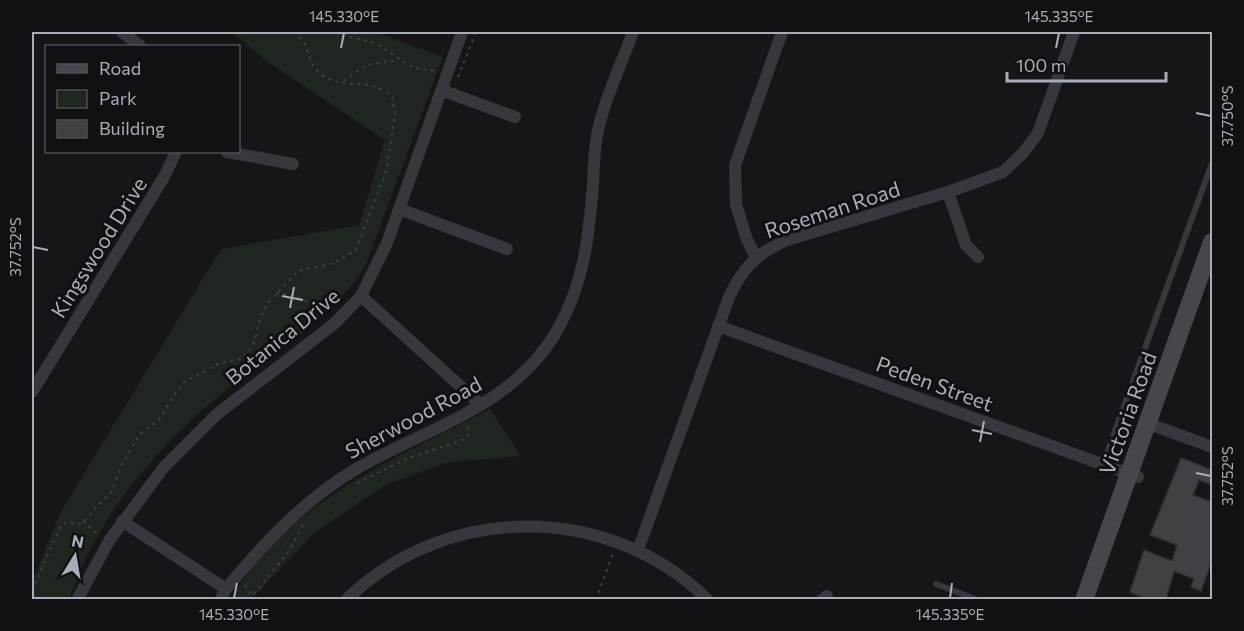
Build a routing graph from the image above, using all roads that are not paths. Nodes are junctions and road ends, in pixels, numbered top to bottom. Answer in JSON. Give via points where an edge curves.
{"nodes":[{"id":1,"x":122,"y":32,"type":"edge"},
{"id":2,"x":462,"y":32,"type":"edge"},
{"id":3,"x":633,"y":32,"type":"edge"},
{"id":4,"x":782,"y":32,"type":"edge"},
{"id":5,"x":1074,"y":32,"type":"edge"},
{"id":6,"x":139,"y":45,"type":"edge"},
{"id":7,"x":441,"y":90,"type":"junction"},
{"id":8,"x":515,"y":117,"type":"dead end"},
{"id":9,"x":176,"y":153,"type":"edge"},
{"id":10,"x":232,"y":153,"type":"edge"},
{"id":11,"x":1212,"y":163,"type":"edge"},
{"id":12,"x":293,"y":164,"type":"dead end"},
{"id":13,"x":948,"y":192,"type":"junction"},
{"id":14,"x":399,"y":209,"type":"junction"},
{"id":15,"x":1212,"y":244,"type":"edge"},
{"id":16,"x":507,"y":249,"type":"dead end"},
{"id":17,"x":756,"y":257,"type":"junction"},
{"id":18,"x":978,"y":257,"type":"dead end"},
{"id":19,"x":1212,"y":270,"type":"edge"},
{"id":20,"x":361,"y":296,"type":"junction"},
{"id":21,"x":718,"y":326,"type":"junction"},
{"id":22,"x":32,"y":392,"type":"edge"},
{"id":23,"x":481,"y":405,"type":"junction"},
{"id":24,"x":1152,"y":425,"type":"junction"},
{"id":25,"x":1212,"y":447,"type":"edge"},
{"id":26,"x":1103,"y":464,"type":"junction"},
{"id":27,"x":1134,"y":475,"type":"junction"},
{"id":28,"x":122,"y":521,"type":"junction"},
{"id":29,"x":638,"y":550,"type":"junction"},
{"id":30,"x":936,"y":584,"type":"dead end"},
{"id":31,"x":223,"y":594,"type":"edge"},
{"id":32,"x":77,"y":600,"type":"edge"},
{"id":33,"x":346,"y":600,"type":"edge"},
{"id":34,"x":708,"y":600,"type":"edge"},
{"id":35,"x":978,"y":600,"type":"edge"},
{"id":36,"x":1084,"y":600,"type":"edge"},
{"id":37,"x":1094,"y":600,"type":"edge"}],
"edges":[{"from":1,"to":6,"type":"street"},
{"from":2,"to":7,"type":"street","name":"Botanica Drive"},
{"from":3,"to":23,"type":"street","name":"Sherwood Road","via":[[597,135],[588,241],[572,303],[541,354],[516,381]]},
{"from":4,"to":17,"type":"street","via":[[735,165],[736,204]]},
{"from":5,"to":13,"type":"street","name":"Roseman Road","via":[[1038,133],[1023,153],[1003,172]]},
{"from":7,"to":8,"type":"street"},
{"from":7,"to":14,"type":"street","name":"Botanica Drive"},
{"from":9,"to":22,"type":"street","name":"Kingswood Drive"},
{"from":10,"to":12,"type":"street"},
{"from":11,"to":26,"type":"lane","name":"Victoria Road"},
{"from":13,"to":17,"type":"street","name":"Roseman Road","via":[[787,240]]},
{"from":13,"to":18,"type":"street","via":[[966,245]]},
{"from":14,"to":16,"type":"street"},
{"from":14,"to":20,"type":"street","name":"Botanica Drive","via":[[381,258]]},
{"from":15,"to":24,"type":"main road","name":"Victoria Road"},
{"from":17,"to":21,"type":"street","name":"Roseman Road","via":[[734,285]]},
{"from":19,"to":24,"type":"main road","name":"Victoria Road"},
{"from":20,"to":23,"type":"street"},
{"from":20,"to":28,"type":"street","name":"Botanica Drive","via":[[334,324],[196,433]]},
{"from":21,"to":26,"type":"street","name":"Peden Street"},
{"from":21,"to":29,"type":"street","name":"Roseman Road"},
{"from":23,"to":31,"type":"street","name":"Sherwood Road","via":[[333,484],[278,530]]},
{"from":24,"to":25,"type":"street"},
{"from":24,"to":27,"type":"main road","name":"Victoria Road"},
{"from":26,"to":27,"type":"street","name":"Peden Street"},
{"from":27,"to":36,"type":"main road","name":"Victoria Road"},
{"from":27,"to":37,"type":"main road","name":"Victoria Road"},
{"from":28,"to":31,"type":"street","name":"Sherwood Road"},
{"from":28,"to":32,"type":"street","name":"Botanica Drive"},
{"from":29,"to":33,"type":"street","via":[[587,533],[544,525],[499,527],[418,550],[362,584]]},
{"from":29,"to":34,"type":"street","via":[[667,565]]},
{"from":30,"to":35,"type":"lane"}]}
